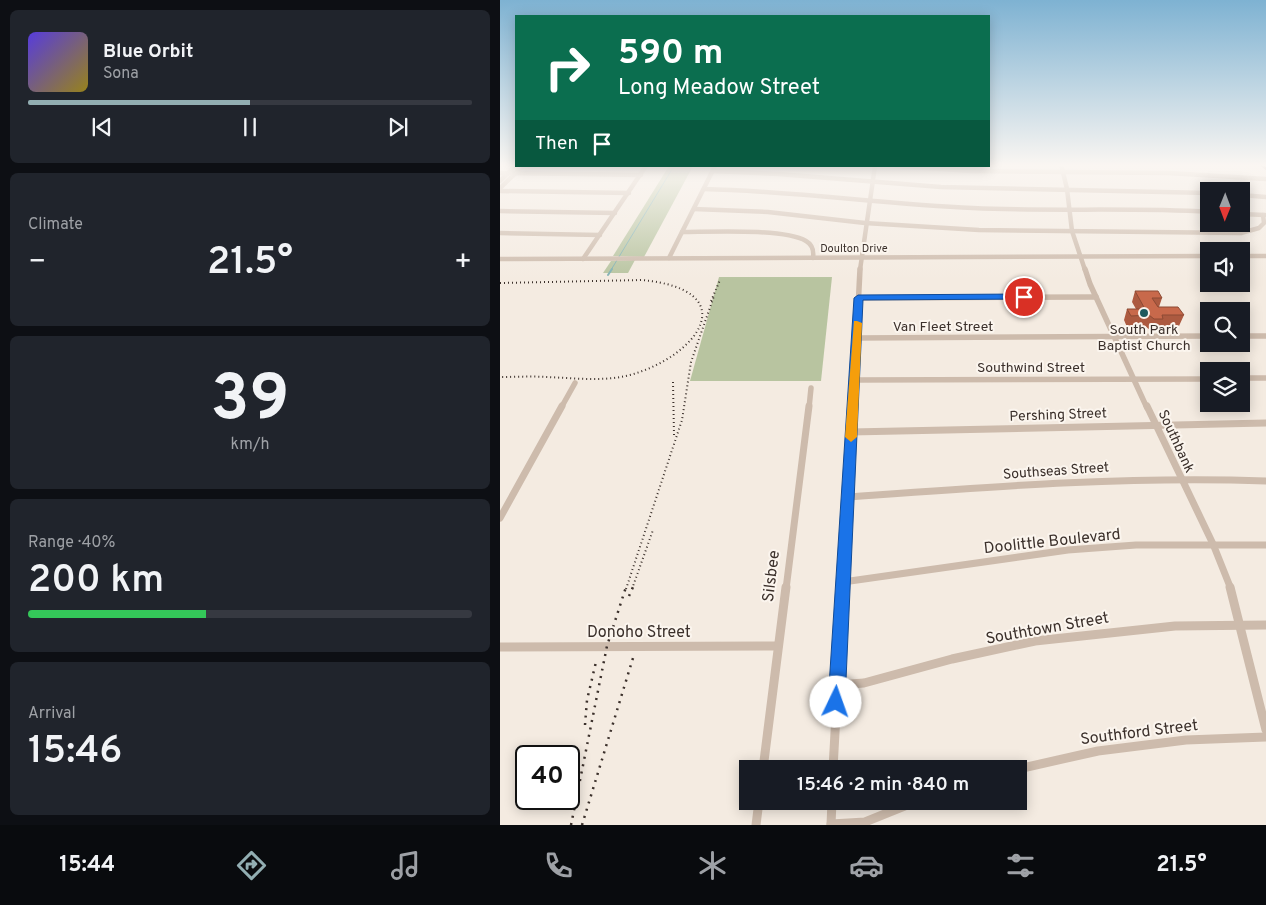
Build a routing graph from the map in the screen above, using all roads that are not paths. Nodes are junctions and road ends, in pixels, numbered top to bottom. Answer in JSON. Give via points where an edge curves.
{"nodes":[{"id":1,"x":621,"y":202,"type":"edge"},
{"id":2,"x":697,"y":202,"type":"edge"},
{"id":3,"x":869,"y":202,"type":"edge"},
{"id":4,"x":892,"y":202,"type":"edge"},
{"id":5,"x":1069,"y":202,"type":"edge"},
{"id":6,"x":1070,"y":208,"type":"junction"},
{"id":7,"x":694,"y":209,"type":"junction"},
{"id":8,"x":500,"y":211,"type":"edge"},
{"id":9,"x":1200,"y":212,"type":"edge"},
{"id":10,"x":614,"y":213,"type":"junction"},
{"id":11,"x":1250,"y":214,"type":"edge"},
{"id":12,"x":1264,"y":215,"type":"edge"},
{"id":13,"x":865,"y":223,"type":"junction"},
{"id":14,"x":1072,"y":231,"type":"junction"},
{"id":15,"x":682,"y":232,"type":"junction"},
{"id":16,"x":500,"y":233,"type":"edge"},
{"id":17,"x":600,"y":235,"type":"junction"},
{"id":18,"x":1200,"y":256,"type":"edge"},
{"id":19,"x":1250,"y":256,"type":"edge"},
{"id":20,"x":1266,"y":256,"type":"edge"},
{"id":21,"x":1079,"y":257,"type":"junction"},
{"id":22,"x":669,"y":258,"type":"junction"},
{"id":23,"x":814,"y":258,"type":"junction"},
{"id":24,"x":861,"y":258,"type":"junction"},
{"id":25,"x":500,"y":259,"type":"edge"},
{"id":26,"x":583,"y":259,"type":"junction"},
{"id":27,"x":1096,"y":297,"type":"junction"},
{"id":28,"x":858,"y":298,"type":"junction"},
{"id":29,"x":1200,"y":336,"type":"edge"},
{"id":30,"x":1250,"y":336,"type":"edge"},
{"id":31,"x":1266,"y":336,"type":"edge"},
{"id":32,"x":1115,"y":337,"type":"junction"},
{"id":33,"x":857,"y":338,"type":"junction"},
{"id":34,"x":1250,"y":378,"type":"edge"},
{"id":35,"x":1266,"y":378,"type":"edge"},
{"id":36,"x":1134,"y":379,"type":"junction"},
{"id":37,"x":1200,"y":379,"type":"edge"},
{"id":38,"x":854,"y":380,"type":"junction"},
{"id":39,"x":575,"y":383,"type":"dead end"},
{"id":40,"x":811,"y":388,"type":"dead end"},
{"id":41,"x":1266,"y":423,"type":"edge"},
{"id":42,"x":1156,"y":424,"type":"junction"},
{"id":43,"x":852,"y":432,"type":"junction"},
{"id":44,"x":1180,"y":478,"type":"junction"},
{"id":45,"x":1266,"y":481,"type":"edge"},
{"id":46,"x":848,"y":497,"type":"junction"},
{"id":47,"x":500,"y":518,"type":"edge"},
{"id":48,"x":1213,"y":544,"type":"junction"},
{"id":49,"x":1266,"y":545,"type":"edge"},
{"id":50,"x":843,"y":582,"type":"junction"},
{"id":51,"x":1242,"y":624,"type":"junction"},
{"id":52,"x":1266,"y":625,"type":"edge"},
{"id":53,"x":778,"y":646,"type":"junction"},
{"id":54,"x":500,"y":647,"type":"edge"},
{"id":55,"x":837,"y":685,"type":"junction"},
{"id":56,"x":1266,"y":730,"type":"edge"},
{"id":57,"x":1266,"y":737,"type":"edge"},
{"id":58,"x":764,"y":760,"type":"edge"},
{"id":59,"x":833,"y":760,"type":"edge"},
{"id":60,"x":1027,"y":767,"type":"edge"},
{"id":61,"x":758,"y":810,"type":"edge"},
{"id":62,"x":832,"y":810,"type":"edge"},
{"id":63,"x":895,"y":810,"type":"edge"},
{"id":64,"x":831,"y":824,"type":"edge"},
{"id":65,"x":756,"y":825,"type":"edge"}],
"edges":[{"from":1,"to":10,"type":"street"},
{"from":2,"to":7,"type":"street"},
{"from":3,"to":13,"type":"street"},
{"from":4,"to":6,"type":"street","via":[[976,208]]},
{"from":5,"to":6,"type":"street","name":"Southbank"},
{"from":6,"to":9,"type":"street"},
{"from":6,"to":14,"type":"street","name":"Southbank"},
{"from":7,"to":13,"type":"street","via":[[782,213]]},
{"from":7,"to":15,"type":"street"},
{"from":8,"to":10,"type":"street"},
{"from":10,"to":17,"type":"street"},
{"from":11,"to":12,"type":"street"},
{"from":12,"to":14,"type":"street","via":[[1264,223],[1259,228],[1241,232]]},
{"from":13,"to":14,"type":"street","via":[[979,230]]},
{"from":13,"to":24,"type":"street"},
{"from":14,"to":21,"type":"street","name":"Southbank"},
{"from":15,"to":22,"type":"street"},
{"from":15,"to":23,"type":"street","via":[[791,236],[809,243]]},
{"from":16,"to":17,"type":"street"},
{"from":17,"to":26,"type":"street"},
{"from":18,"to":21,"type":"street","name":"Doulton Drive"},
{"from":19,"to":20,"type":"street"},
{"from":21,"to":24,"type":"street","name":"Doulton Drive"},
{"from":21,"to":27,"type":"street","name":"Southbank"},
{"from":22,"to":23,"type":"street","name":"Doulton Drive"},
{"from":22,"to":26,"type":"street","name":"Doulton Drive"},
{"from":23,"to":24,"type":"street","name":"Doulton Drive"},
{"from":24,"to":28,"type":"street"},
{"from":25,"to":26,"type":"street","name":"Doulton Drive"},
{"from":27,"to":28,"type":"street"},
{"from":27,"to":32,"type":"street","name":"Southbank"},
{"from":28,"to":33,"type":"street"},
{"from":29,"to":32,"type":"street","name":"Van Fleet Street"},
{"from":30,"to":31,"type":"street"},
{"from":32,"to":33,"type":"street","name":"Van Fleet Street"},
{"from":32,"to":36,"type":"street","name":"Southbank"},
{"from":33,"to":38,"type":"street"},
{"from":34,"to":35,"type":"street"},
{"from":36,"to":37,"type":"street","name":"Southwind Street"},
{"from":36,"to":38,"type":"street","name":"Southwind Street"},
{"from":36,"to":42,"type":"street","name":"Southbank"},
{"from":38,"to":43,"type":"street"},
{"from":39,"to":47,"type":"street"},
{"from":40,"to":53,"type":"street","name":"Silsbee"},
{"from":41,"to":42,"type":"street","name":"Pershing Street"},
{"from":42,"to":43,"type":"street","name":"Pershing Street"},
{"from":42,"to":44,"type":"street","name":"Southbank"},
{"from":43,"to":46,"type":"street"},
{"from":44,"to":45,"type":"street","name":"Southseas Street"},
{"from":44,"to":46,"type":"street","name":"Southseas Street","via":[[1094,479]]},
{"from":44,"to":48,"type":"street","name":"Southbank"},
{"from":46,"to":50,"type":"street"},
{"from":48,"to":49,"type":"street","name":"Doolittle Boulevard"},
{"from":48,"to":50,"type":"street","name":"Doolittle Boulevard","via":[[1068,550]]},
{"from":48,"to":51,"type":"street","name":"Southbank"},
{"from":50,"to":55,"type":"street"},
{"from":51,"to":52,"type":"street","name":"Southtown Street"},
{"from":51,"to":55,"type":"street","name":"Southtown Street","via":[[1132,628],[1035,641],[952,659],[864,684]]},
{"from":51,"to":56,"type":"street","name":"Southbank"},
{"from":53,"to":54,"type":"street","name":"Donoho Street"},
{"from":53,"to":58,"type":"street","name":"Silsbee"},
{"from":55,"to":59,"type":"street"},
{"from":57,"to":60,"type":"street","name":"Southford Street","via":[[1186,740],[1108,749]]},
{"from":61,"to":65,"type":"street"},
{"from":62,"to":64,"type":"street"},
{"from":63,"to":64,"type":"street","via":[[865,822]]}]}
